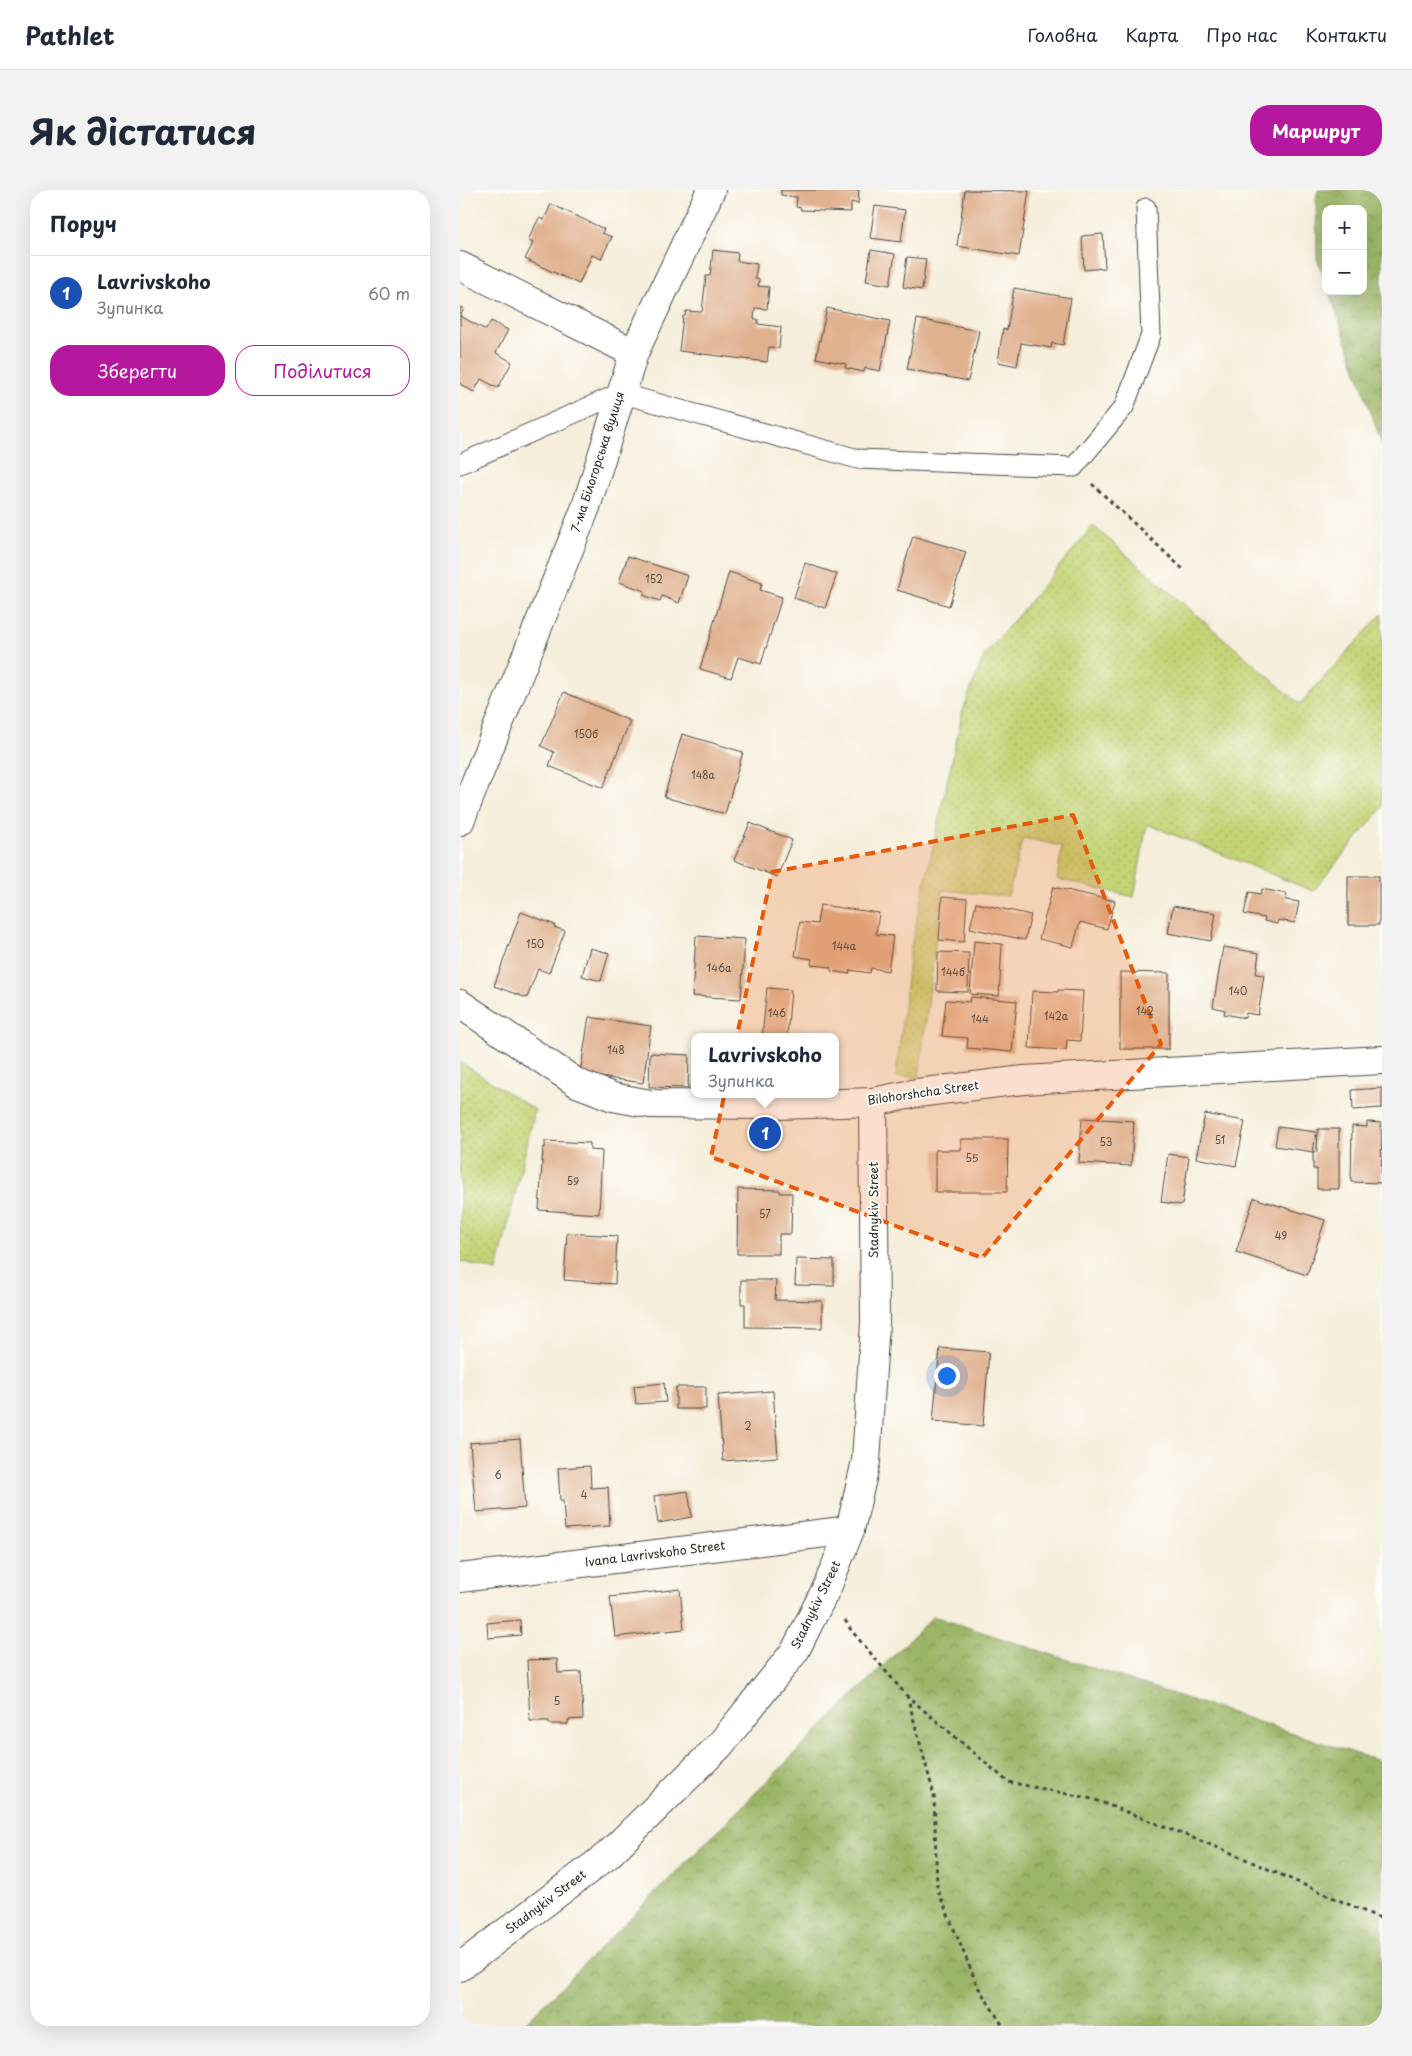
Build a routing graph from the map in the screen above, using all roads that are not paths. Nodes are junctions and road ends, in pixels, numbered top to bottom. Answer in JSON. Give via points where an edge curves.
{"nodes":[{"id":1,"x":710,"y":190,"type":"edge"},
{"id":2,"x":1146,"y":208,"type":"dead end"},
{"id":3,"x":460,"y":266,"type":"edge"},
{"id":4,"x":634,"y":353,"type":"junction"},
{"id":5,"x":620,"y":393,"type":"junction"},
{"id":6,"x":460,"y":464,"type":"edge"},
{"id":7,"x":460,"y":821,"type":"edge"},
{"id":8,"x":460,"y":1004,"type":"edge"},
{"id":9,"x":1382,"y":1060,"type":"edge"},
{"id":10,"x":873,"y":1102,"type":"junction"},
{"id":11,"x":850,"y":1530,"type":"junction"},
{"id":12,"x":460,"y":1578,"type":"edge"},
{"id":13,"x":460,"y":1968,"type":"edge"}],
"edges":[{"from":1,"to":4,"type":"street","name":"7-ма Білогорська вулиця"},
{"from":2,"to":5,"type":"lane","via":[[1151,335],[1124,407],[1074,467],[858,459]]},
{"from":3,"to":4,"type":"street"},
{"from":4,"to":5,"type":"street","name":"7-ма Білогорська вулиця"},
{"from":5,"to":6,"type":"lane"},
{"from":5,"to":7,"type":"street","name":"7-ма Білогорська вулиця","via":[[586,507]]},
{"from":8,"to":10,"type":"street","name":"Bilohorshcha Street","via":[[577,1083],[613,1097],[650,1104],[778,1106]]},
{"from":9,"to":10,"type":"street","name":"Bilohorshcha Street","via":[[1024,1080],[917,1093]]},
{"from":10,"to":11,"type":"street","name":"Stadnykiv Street","via":[[874,1323],[866,1461]]},
{"from":11,"to":12,"type":"street","name":"Ivana Lavrivskoho Street"},
{"from":11,"to":13,"type":"street","name":"Stadnykiv Street","via":[[828,1585],[795,1651],[720,1745],[608,1855]]}]}
